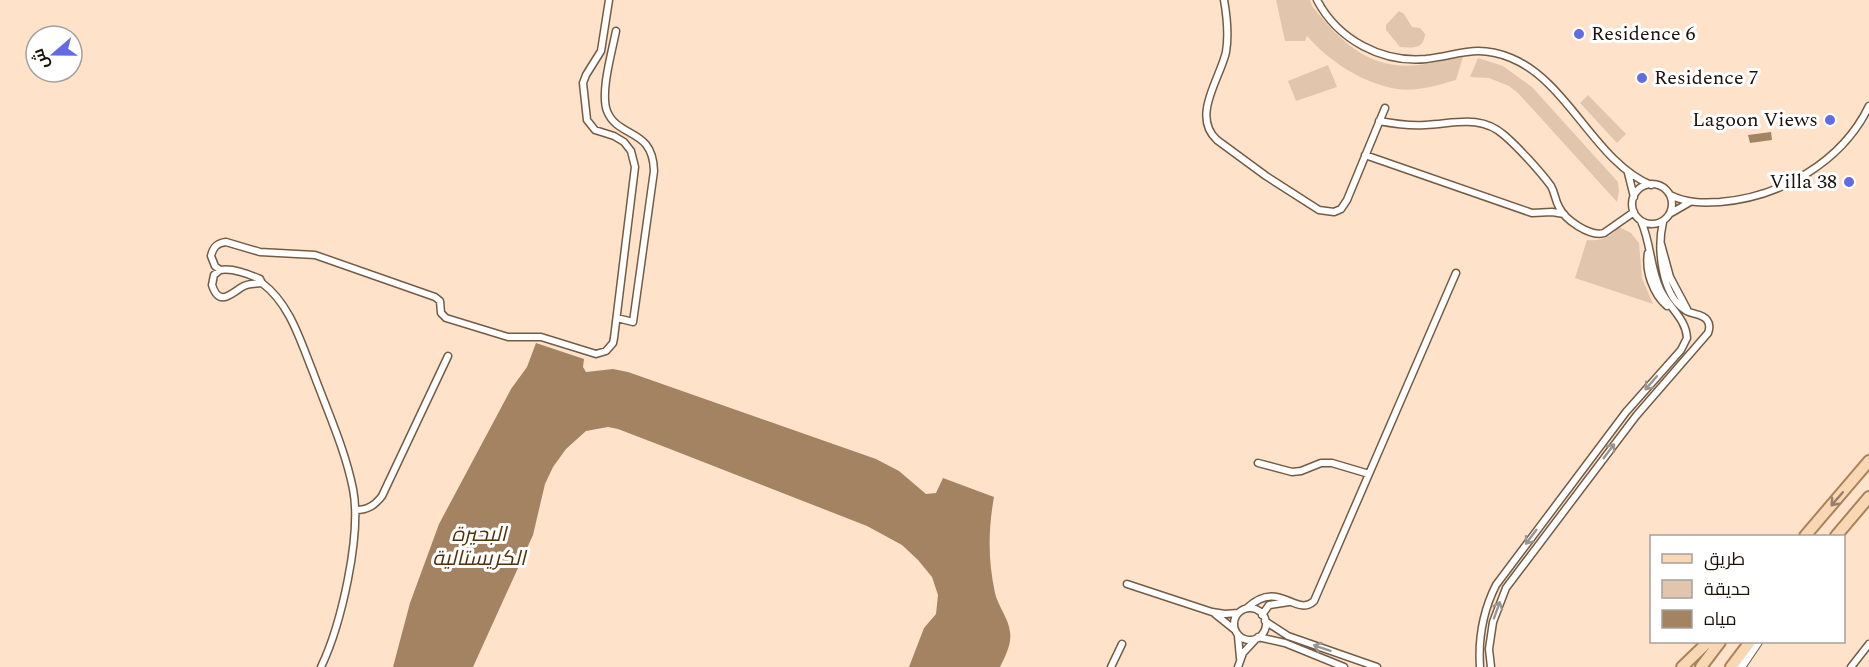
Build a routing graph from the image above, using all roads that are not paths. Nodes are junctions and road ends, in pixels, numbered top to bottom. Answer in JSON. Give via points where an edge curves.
{"nodes":[{"id":1,"x":609,"y":0,"type":"edge"},
{"id":2,"x":1224,"y":0,"type":"edge"},
{"id":3,"x":1317,"y":0,"type":"edge"},
{"id":4,"x":616,"y":32,"type":"dead end"},
{"id":5,"x":1869,"y":106,"type":"edge"},
{"id":6,"x":1385,"y":108,"type":"dead end"},
{"id":7,"x":1379,"y":121,"type":"junction"},
{"id":8,"x":1365,"y":156,"type":"junction"},
{"id":9,"x":1627,"y":173,"type":"junction"},
{"id":10,"x":1651,"y":185,"type":"junction"},
{"id":11,"x":1670,"y":195,"type":"junction"},
{"id":12,"x":1634,"y":197,"type":"junction"},
{"id":13,"x":1556,"y":200,"type":"junction"},
{"id":14,"x":1691,"y":202,"type":"junction"},
{"id":15,"x":1548,"y":212,"type":"junction"},
{"id":16,"x":1634,"y":212,"type":"junction"},
{"id":17,"x":1671,"y":213,"type":"junction"},
{"id":18,"x":1564,"y":214,"type":"junction"},
{"id":19,"x":1641,"y":221,"type":"junction"},
{"id":20,"x":1663,"y":222,"type":"junction"},
{"id":21,"x":1660,"y":241,"type":"junction"},
{"id":22,"x":220,"y":270,"type":"junction"},
{"id":23,"x":1663,"y":270,"type":"junction"},
{"id":24,"x":1456,"y":273,"type":"dead end"},
{"id":25,"x":1652,"y":273,"type":"junction"},
{"id":26,"x":262,"y":283,"type":"junction"},
{"id":27,"x":1689,"y":312,"type":"junction"},
{"id":28,"x":617,"y":318,"type":"junction"},
{"id":29,"x":448,"y":356,"type":"dead end"},
{"id":30,"x":1869,"y":461,"type":"edge"},
{"id":31,"x":1258,"y":464,"type":"dead end"},
{"id":32,"x":1369,"y":474,"type":"junction"},
{"id":33,"x":1869,"y":497,"type":"edge"},
{"id":34,"x":356,"y":510,"type":"junction"},
{"id":35,"x":1807,"y":535,"type":"edge"},
{"id":36,"x":1838,"y":535,"type":"edge"},
{"id":37,"x":1127,"y":585,"type":"dead end"},
{"id":38,"x":1290,"y":602,"type":"junction"},
{"id":39,"x":1247,"y":608,"type":"junction"},
{"id":40,"x":1212,"y":612,"type":"junction"},
{"id":41,"x":1238,"y":613,"type":"junction"},
{"id":42,"x":1264,"y":618,"type":"junction"},
{"id":43,"x":1237,"y":632,"type":"junction"},
{"id":44,"x":1257,"y":638,"type":"junction"},
{"id":45,"x":1707,"y":643,"type":"edge"},
{"id":46,"x":1719,"y":643,"type":"edge"},
{"id":47,"x":1749,"y":643,"type":"edge"},
{"id":48,"x":1757,"y":643,"type":"edge"},
{"id":49,"x":1122,"y":644,"type":"dead end"},
{"id":50,"x":1869,"y":644,"type":"edge"},
{"id":51,"x":1240,"y":659,"type":"junction"},
{"id":52,"x":1356,"y":664,"type":"edge"},
{"id":53,"x":1478,"y":665,"type":"edge"},
{"id":54,"x":321,"y":667,"type":"edge"},
{"id":55,"x":1111,"y":667,"type":"edge"},
{"id":56,"x":1238,"y":667,"type":"edge"},
{"id":57,"x":1344,"y":667,"type":"edge"},
{"id":58,"x":1377,"y":667,"type":"edge"},
{"id":59,"x":1491,"y":667,"type":"edge"},
{"id":60,"x":1682,"y":667,"type":"edge"},
{"id":61,"x":1701,"y":667,"type":"edge"},
{"id":62,"x":1731,"y":667,"type":"edge"},
{"id":63,"x":1741,"y":667,"type":"edge"},
{"id":64,"x":1851,"y":667,"type":"edge"}],
"edges":[{"from":1,"to":28,"type":"street","via":[[603,44],[583,87],[590,126],[624,142],[635,162]]},
{"from":2,"to":8,"type":"street","via":[[1226,51],[1206,113],[1213,136],[1326,213],[1337,211],[1346,203]]},
{"from":3,"to":9,"type":"street","via":[[1342,32],[1383,55],[1418,59],[1482,51],[1519,62],[1543,79]]},
{"from":4,"to":28,"type":"street","via":[[607,110],[616,124],[645,144],[654,171],[633,322]]},
{"from":5,"to":14,"type":"street","via":[[1834,153],[1793,181],[1744,199]]},
{"from":6,"to":7,"type":"street"},
{"from":7,"to":8,"type":"street"},
{"from":7,"to":13,"type":"street","via":[[1414,125],[1468,120],[1490,125],[1508,138],[1549,184]]},
{"from":8,"to":15,"type":"street","via":[[1532,213]]},
{"from":9,"to":10,"type":"street"},
{"from":9,"to":12,"type":"street"},
{"from":10,"to":11,"type":"street","via":[[1662,187]]},
{"from":10,"to":12,"type":"street","via":[[1641,188]]},
{"from":11,"to":14,"type":"street"},
{"from":11,"to":17,"type":"street"},
{"from":12,"to":16,"type":"street"},
{"from":13,"to":15,"type":"street"},
{"from":13,"to":18,"type":"street"},
{"from":14,"to":17,"type":"street"},
{"from":15,"to":18,"type":"street"},
{"from":16,"to":18,"type":"street","via":[[1598,234],[1587,232]]},
{"from":16,"to":19,"type":"street"},
{"from":17,"to":20,"type":"street"},
{"from":19,"to":20,"type":"street"},
{"from":19,"to":25,"type":"street","via":[[1650,246],[1647,260]]},
{"from":20,"to":21,"type":"street"},
{"from":21,"to":23,"type":"street"},
{"from":21,"to":27,"type":"street","via":[[1673,285]]},
{"from":22,"to":26,"type":"street","via":[[252,276]]},
{"from":22,"to":26,"type":"street","via":[[212,285],[216,294],[223,297]]},
{"from":22,"to":28,"type":"street","via":[[211,256],[220,242],[260,252],[315,255],[435,297],[446,318],[508,337],[541,336],[596,354],[613,344]]},
{"from":23,"to":25,"type":"street"},
{"from":23,"to":27,"type":"street","via":[[1673,295]]},
{"from":24,"to":32,"type":"street"},
{"from":25,"to":53,"type":"street","one_way":true,"via":[[1657,295],[1684,324],[1688,335],[1685,343],[1626,412],[1496,585],[1483,616]]},
{"from":26,"to":34,"type":"street","via":[[283,304],[300,340],[343,453]]},
{"from":59,"to":27,"type":"street","one_way":true,"via":[[1492,622],[1506,588],[1636,416],[1708,333],[1705,318]]},
{"from":29,"to":34,"type":"street","via":[[382,496],[372,506]]},
{"from":30,"to":35,"type":"main road","one_way":true},
{"from":31,"to":32,"type":"street","via":[[1292,472],[1332,463]]},
{"from":32,"to":38,"type":"street","via":[[1314,601],[1306,606]]},
{"from":33,"to":36,"type":"main road"},
{"from":34,"to":54,"type":"street","via":[[348,579]]},
{"from":37,"to":40,"type":"street"},
{"from":38,"to":39,"type":"street","via":[[1282,597],[1268,597]]},
{"from":38,"to":42,"type":"street","via":[[1269,605]]},
{"from":39,"to":41,"type":"street"},
{"from":39,"to":42,"type":"street"},
{"from":40,"to":41,"type":"street"},
{"from":40,"to":43,"type":"street"},
{"from":41,"to":43,"type":"street","via":[[1234,621]]},
{"from":42,"to":44,"type":"street","via":[[1264,630]]},
{"from":52,"to":42,"type":"street","one_way":true,"via":[[1288,636]]},
{"from":43,"to":44,"type":"street","via":[[1249,640]]},
{"from":43,"to":51,"type":"street"},
{"from":44,"to":51,"type":"street"},
{"from":44,"to":57,"type":"street","via":[[1294,646]]},
{"from":45,"to":60,"type":"main road"},
{"from":46,"to":61,"type":"main road"},
{"from":47,"to":62,"type":"main road"},
{"from":48,"to":63,"type":"street"},
{"from":49,"to":55,"type":"street"},
{"from":50,"to":64,"type":"street"},
{"from":51,"to":56,"type":"street"},
{"from":52,"to":58,"type":"street"}]}
